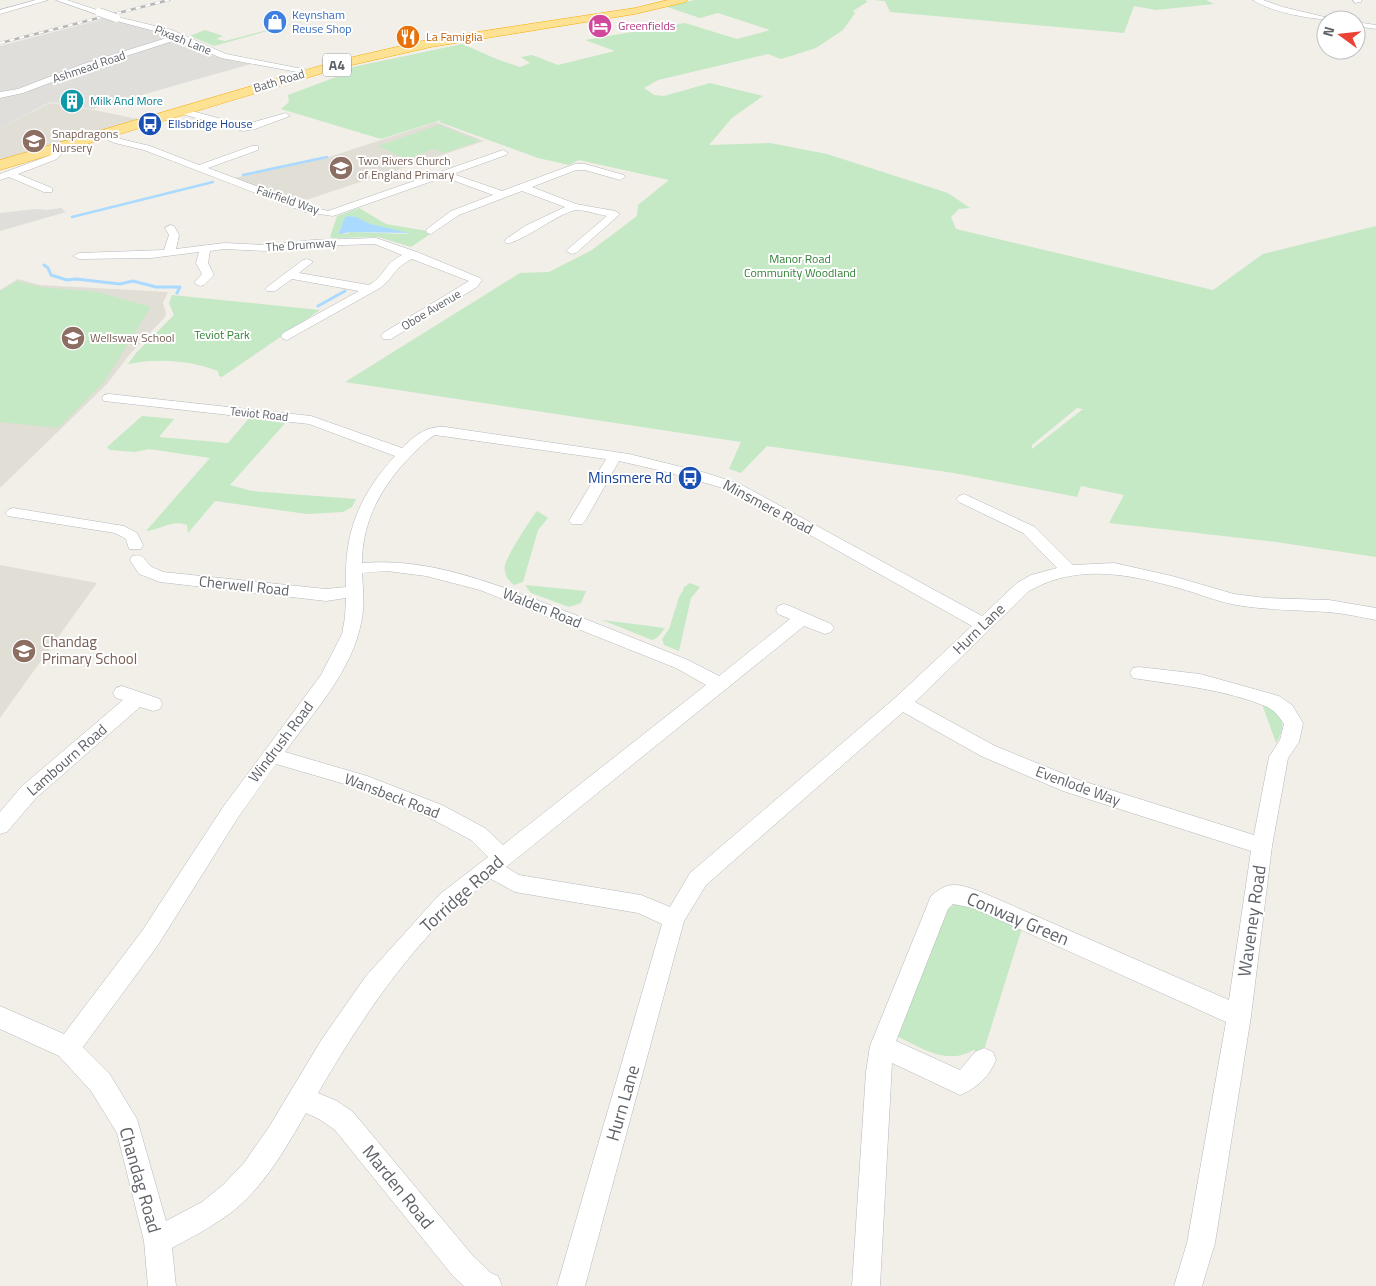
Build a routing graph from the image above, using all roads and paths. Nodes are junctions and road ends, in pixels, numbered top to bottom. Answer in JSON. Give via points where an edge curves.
{"nodes":[{"id":1,"x":44,"y":0,"type":"edge"},
{"id":2,"x":60,"y":0,"type":"edge"},
{"id":3,"x":682,"y":0,"type":"edge"},
{"id":4,"x":1257,"y":0,"type":"edge"},
{"id":5,"x":0,"y":12,"type":"edge"},
{"id":6,"x":1316,"y":16,"type":"edge"},
{"id":7,"x":179,"y":37,"type":"junction"},
{"id":8,"x":308,"y":72,"type":"junction"},
{"id":9,"x":0,"y":95,"type":"edge"},
{"id":10,"x":181,"y":111,"type":"junction"},
{"id":11,"x":286,"y":116,"type":"dead end"},
{"id":12,"x":102,"y":134,"type":"junction"},
{"id":13,"x":255,"y":148,"type":"dead end"},
{"id":14,"x":49,"y":150,"type":"junction"},
{"id":15,"x":503,"y":152,"type":"dead end"},
{"id":16,"x":0,"y":165,"type":"edge"},
{"id":17,"x":199,"y":168,"type":"junction"},
{"id":18,"x":11,"y":174,"type":"junction"},
{"id":19,"x":444,"y":174,"type":"junction"},
{"id":20,"x":0,"y":177,"type":"edge"},
{"id":21,"x":620,"y":177,"type":"dead end"},
{"id":22,"x":522,"y":187,"type":"junction"},
{"id":23,"x":48,"y":190,"type":"dead end"},
{"id":24,"x":502,"y":194,"type":"junction"},
{"id":25,"x":574,"y":206,"type":"junction"},
{"id":26,"x":329,"y":214,"type":"junction"},
{"id":27,"x":170,"y":228,"type":"dead end"},
{"id":28,"x":431,"y":231,"type":"dead end"},
{"id":29,"x":510,"y":241,"type":"dead end"},
{"id":30,"x":319,"y":243,"type":"junction"},
{"id":31,"x":205,"y":249,"type":"junction"},
{"id":32,"x":572,"y":251,"type":"dead end"},
{"id":33,"x":169,"y":253,"type":"junction"},
{"id":34,"x":413,"y":254,"type":"junction"},
{"id":35,"x":79,"y":256,"type":"dead end"},
{"id":36,"x":307,"y":262,"type":"dead end"},
{"id":37,"x":290,"y":275,"type":"junction"},
{"id":38,"x":475,"y":282,"type":"joint"},
{"id":39,"x":200,"y":283,"type":"dead end"},
{"id":40,"x":271,"y":290,"type":"dead end"},
{"id":41,"x":369,"y":290,"type":"junction"},
{"id":42,"x":287,"y":336,"type":"dead end"},
{"id":43,"x":387,"y":336,"type":"dead end"},
{"id":44,"x":109,"y":398,"type":"dead end"},
{"id":45,"x":445,"y":431,"type":"joint"},
{"id":46,"x":404,"y":454,"type":"junction"},
{"id":47,"x":614,"y":457,"type":"junction"},
{"id":48,"x":968,"y":505,"type":"dead end"},
{"id":49,"x":13,"y":513,"type":"dead end"},
{"id":50,"x":577,"y":522,"type":"dead end"},
{"id":51,"x":353,"y":569,"type":"junction"},
{"id":52,"x":1068,"y":570,"type":"junction"},
{"id":53,"x":356,"y":592,"type":"junction"},
{"id":54,"x":1376,"y":614,"type":"edge"},
{"id":55,"x":983,"y":624,"type":"junction"},
{"id":56,"x":824,"y":628,"type":"dead end"},
{"id":57,"x":1139,"y":673,"type":"dead end"},
{"id":58,"x":721,"y":685,"type":"junction"},
{"id":59,"x":138,"y":699,"type":"dead end"},
{"id":60,"x":902,"y":702,"type":"junction"},
{"id":61,"x":271,"y":756,"type":"junction"},
{"id":62,"x":0,"y":826,"type":"edge"},
{"id":63,"x":1262,"y":846,"type":"junction"},
{"id":64,"x":495,"y":862,"type":"junction"},
{"id":65,"x":674,"y":919,"type":"junction"},
{"id":66,"x":1238,"y":1016,"type":"junction"},
{"id":67,"x":0,"y":1017,"type":"edge"},
{"id":68,"x":882,"y":1046,"type":"junction"},
{"id":69,"x":68,"y":1048,"type":"junction"},
{"id":70,"x":984,"y":1060,"type":"dead end"},
{"id":71,"x":299,"y":1100,"type":"junction"},
{"id":72,"x":158,"y":1241,"type":"junction"},
{"id":73,"x":162,"y":1286,"type":"edge"},
{"id":74,"x":488,"y":1286,"type":"edge"},
{"id":75,"x":571,"y":1286,"type":"edge"},
{"id":76,"x":866,"y":1286,"type":"edge"},
{"id":77,"x":1188,"y":1286,"type":"edge"}],
"edges":[{"from":1,"to":5,"type":"street"},
{"from":2,"to":7,"type":"street","name":"Pixash Lane","bridge":true},
{"from":3,"to":8,"type":"highway","name":"Bath Road","number":"A4","via":[[626,13],[424,45]]},
{"from":4,"to":6,"type":"street"},
{"from":7,"to":8,"type":"street","name":"Pixash Lane","via":[[230,58]]},
{"from":7,"to":9,"type":"street","name":"Ashmead Road"},
{"from":8,"to":10,"type":"highway","name":"Bath Road","number":"A4"},
{"from":10,"to":11,"type":"street","via":[[242,128]]},
{"from":10,"to":12,"type":"highway","name":"Bath Road","number":"A4"},
{"from":12,"to":14,"type":"highway","name":"Bath Road","number":"A4"},
{"from":12,"to":17,"type":"street","name":"Fairfield Way"},
{"from":13,"to":17,"type":"street","via":[[239,157]]},
{"from":14,"to":16,"type":"highway","name":"Bath Road","number":"A4"},
{"from":14,"to":18,"type":"street","via":[[56,154],[54,157]]},
{"from":15,"to":19,"type":"street","name":"Fairfield Way"},
{"from":17,"to":26,"type":"street","name":"Fairfield Way","via":[[309,210]]},
{"from":18,"to":20,"type":"street"},
{"from":18,"to":23,"type":"street"},
{"from":19,"to":24,"type":"street"},
{"from":19,"to":26,"type":"street","name":"Fairfield Way"},
{"from":21,"to":22,"type":"street","via":[[580,166]]},
{"from":22,"to":24,"type":"street"},
{"from":22,"to":25,"type":"street"},
{"from":24,"to":28,"type":"street","via":[[451,214]]},
{"from":25,"to":29,"type":"street"},
{"from":25,"to":32,"type":"street","via":[[615,214]]},
{"from":26,"to":30,"type":"street"},
{"from":27,"to":33,"type":"street","via":[[174,235]]},
{"from":30,"to":31,"type":"street","name":"The Drumway"},
{"from":30,"to":34,"type":"street","name":"The Drumway","via":[[376,241]]},
{"from":31,"to":33,"type":"street","name":"The Drumway"},
{"from":31,"to":39,"type":"street","via":[[202,263],[208,275]]},
{"from":33,"to":35,"type":"street","name":"The Drumway","via":[[118,251]]},
{"from":34,"to":38,"type":"street","name":"The Drumway","via":[[475,278]]},
{"from":34,"to":41,"type":"street","via":[[394,264],[385,280]]},
{"from":36,"to":37,"type":"street"},
{"from":37,"to":40,"type":"street"},
{"from":37,"to":41,"type":"street"},
{"from":38,"to":43,"type":"street","name":"Oboe Avenue"},
{"from":41,"to":42,"type":"street"},
{"from":44,"to":46,"type":"street","name":"Teviot Road","via":[[311,420]]},
{"from":45,"to":46,"type":"street","name":"Windrush Road","via":[[429,433]]},
{"from":45,"to":47,"type":"street","name":"Minsmere Road"},
{"from":46,"to":51,"type":"street","name":"Windrush Road","via":[[374,492],[360,520]]},
{"from":47,"to":50,"type":"street"},
{"from":47,"to":55,"type":"street","name":"Minsmere Road","via":[[675,467],[736,487]]},
{"from":48,"to":52,"type":"street","via":[[1029,530]]},
{"from":49,"to":53,"type":"street","name":"Cherwell Road","via":[[118,528],[134,538],[145,570],[160,576],[326,595]]},
{"from":51,"to":53,"type":"street","name":"Windrush Road"},
{"from":51,"to":58,"type":"street","name":"Walden Road","via":[[397,567],[485,586],[682,664]]},
{"from":52,"to":54,"type":"street","name":"Hurn Lane","via":[[1114,568],[1233,599],[1266,604],[1330,606]]},
{"from":52,"to":55,"type":"street","name":"Hurn Lane","via":[[1023,587]]},
{"from":53,"to":61,"type":"street","name":"Windrush Road","via":[[352,627],[340,659]]},
{"from":55,"to":60,"type":"street","name":"Hurn Lane"},
{"from":56,"to":58,"type":"street","name":"Torridge Road","via":[[794,614]]},
{"from":57,"to":63,"type":"street","name":"Waveney Road","via":[[1200,681],[1272,701],[1286,710],[1294,723],[1289,742],[1279,758]]},
{"from":58,"to":64,"type":"street","name":"Torridge Road"},
{"from":59,"to":62,"type":"street","name":"Lambourn Road","via":[[29,792]]},
{"from":60,"to":63,"type":"street","name":"Evenlode Way","via":[[988,752],[1070,785]]},
{"from":60,"to":65,"type":"street","name":"Hurn Lane","via":[[698,879]]},
{"from":61,"to":64,"type":"street","name":"Wansbeck Road","via":[[360,781],[435,812],[478,834]]},
{"from":61,"to":69,"type":"street","name":"Windrush Road","via":[[230,813],[150,938]]},
{"from":63,"to":66,"type":"street","name":"Waveney Road"},
{"from":64,"to":65,"type":"street","via":[[514,883],[641,904]]},
{"from":64,"to":71,"type":"street","name":"Torridge Road","via":[[448,901],[392,961],[331,1047]]},
{"from":65,"to":75,"type":"street","name":"Hurn Lane"},
{"from":66,"to":68,"type":"street","name":"Conway Green","via":[[981,901],[949,894],[938,903]]},
{"from":66,"to":77,"type":"street","name":"Waveney Road","via":[[1201,1243]]},
{"from":67,"to":69,"type":"street","name":"Chandag Road"},
{"from":68,"to":70,"type":"street","via":[[960,1083],[968,1079]]},
{"from":68,"to":76,"type":"street","name":"Conway Green"},
{"from":69,"to":72,"type":"street","name":"Chandag Road","via":[[100,1082],[128,1128]]},
{"from":71,"to":72,"type":"street","name":"Torridge Road","via":[[253,1172],[233,1193],[211,1212]]},
{"from":71,"to":74,"type":"street","name":"Marden Road","via":[[320,1104],[344,1121],[463,1266]]},
{"from":72,"to":73,"type":"street","name":"Chandag Road"}]}
